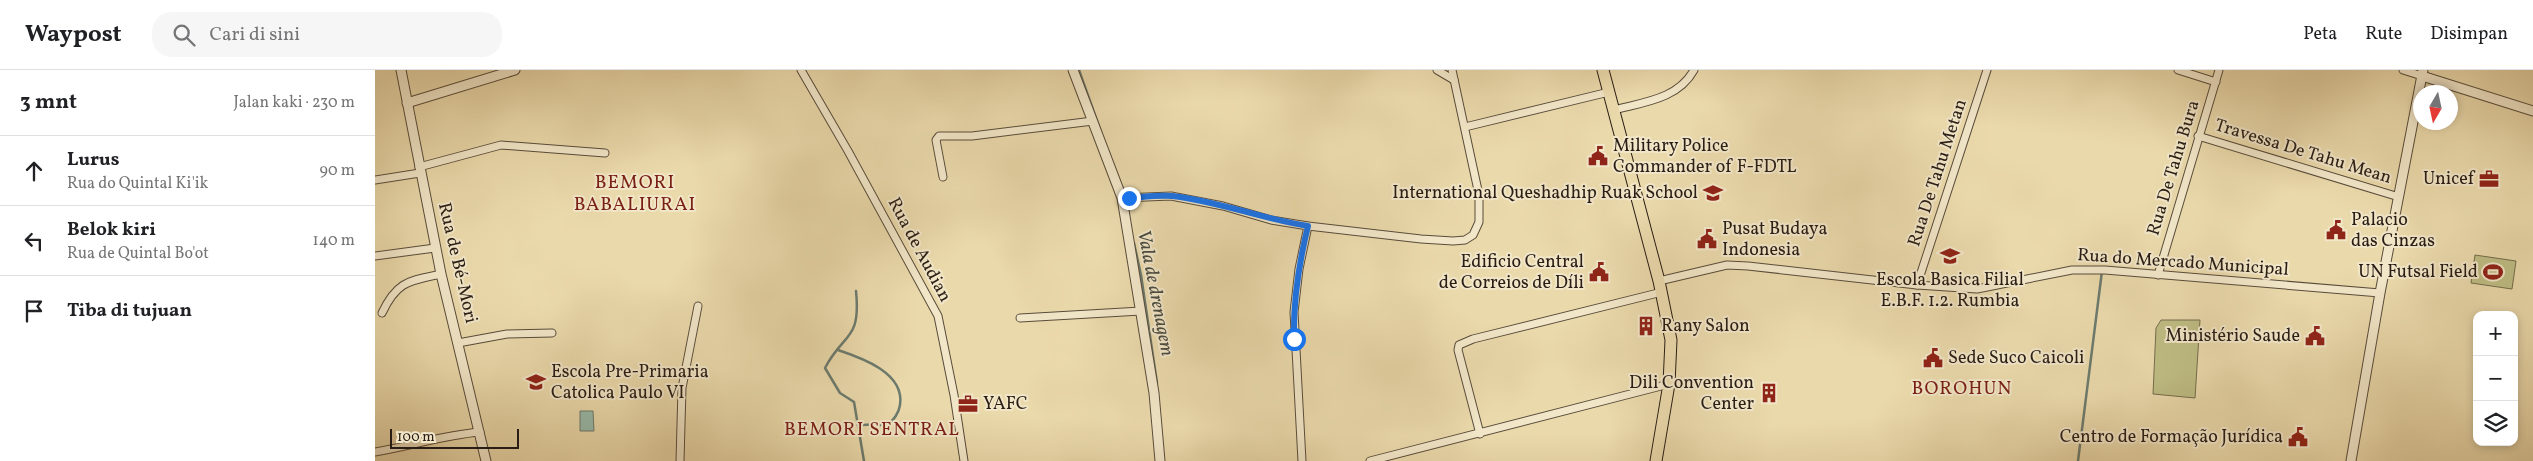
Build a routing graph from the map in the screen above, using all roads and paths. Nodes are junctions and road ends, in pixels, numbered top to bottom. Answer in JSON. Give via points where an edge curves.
{"nodes":[{"id":1,"x":401,"y":70,"type":"edge"},
{"id":2,"x":515,"y":70,"type":"edge"},
{"id":3,"x":801,"y":70,"type":"edge"},
{"id":4,"x":1073,"y":70,"type":"edge"},
{"id":5,"x":1437,"y":70,"type":"edge"},
{"id":6,"x":1452,"y":70,"type":"edge"},
{"id":7,"x":1603,"y":70,"type":"edge"},
{"id":8,"x":1694,"y":70,"type":"edge"},
{"id":9,"x":1987,"y":70,"type":"edge"},
{"id":10,"x":2178,"y":70,"type":"edge"},
{"id":11,"x":2219,"y":70,"type":"edge"},
{"id":12,"x":2403,"y":70,"type":"edge"},
{"id":13,"x":2423,"y":73,"type":"edge"},
{"id":14,"x":1453,"y":80,"type":"junction"},
{"id":15,"x":2216,"y":82,"type":"junction"},
{"id":16,"x":1609,"y":92,"type":"junction"},
{"id":17,"x":407,"y":103,"type":"junction"},
{"id":18,"x":1614,"y":110,"type":"junction"},
{"id":19,"x":2533,"y":111,"type":"edge"},
{"id":20,"x":1093,"y":121,"type":"junction"},
{"id":21,"x":1465,"y":126,"type":"junction"},
{"id":22,"x":2198,"y":136,"type":"junction"},
{"id":23,"x":605,"y":153,"type":"dead end"},
{"id":24,"x":420,"y":170,"type":"junction"},
{"id":25,"x":943,"y":177,"type":"dead end"},
{"id":26,"x":375,"y":180,"type":"edge"},
{"id":27,"x":2399,"y":197,"type":"junction"},
{"id":28,"x":1125,"y":198,"type":"junction"},
{"id":29,"x":1308,"y":226,"type":"junction"},
{"id":30,"x":435,"y":248,"type":"junction"},
{"id":31,"x":375,"y":256,"type":"edge"},
{"id":32,"x":441,"y":274,"type":"junction"},
{"id":33,"x":2158,"y":275,"type":"junction"},
{"id":34,"x":1917,"y":285,"type":"junction"},
{"id":35,"x":1660,"y":286,"type":"junction"},
{"id":36,"x":2380,"y":293,"type":"junction"},
{"id":37,"x":697,"y":306,"type":"dead end"},
{"id":38,"x":1141,"y":311,"type":"junction"},
{"id":39,"x":382,"y":313,"type":"dead end"},
{"id":40,"x":1020,"y":318,"type":"dead end"},
{"id":41,"x":553,"y":333,"type":"dead end"},
{"id":42,"x":458,"y":343,"type":"junction"},
{"id":43,"x":1669,"y":384,"type":"junction"},
{"id":44,"x":481,"y":432,"type":"junction"},
{"id":45,"x":1480,"y":434,"type":"junction"},
{"id":46,"x":375,"y":452,"type":"edge"},
{"id":47,"x":486,"y":461,"type":"edge"},
{"id":48,"x":680,"y":461,"type":"edge"},
{"id":49,"x":963,"y":461,"type":"edge"},
{"id":50,"x":1160,"y":461,"type":"edge"},
{"id":51,"x":1302,"y":461,"type":"edge"},
{"id":52,"x":1370,"y":461,"type":"edge"},
{"id":53,"x":1656,"y":461,"type":"edge"},
{"id":54,"x":2351,"y":461,"type":"edge"}],
"edges":[{"from":1,"to":17,"type":"street","name":"Rua de Bé-Mori"},
{"from":2,"to":17,"type":"street"},
{"from":3,"to":49,"type":"street","name":"Rua de Audian","via":[[938,316]]},
{"from":4,"to":20,"type":"street"},
{"from":5,"to":14,"type":"street"},
{"from":6,"to":14,"type":"street"},
{"from":7,"to":16,"type":"main road"},
{"from":8,"to":18,"type":"street","via":[[1687,83],[1660,98]]},
{"from":9,"to":34,"type":"street","name":"Rua De Tahu Metan"},
{"from":10,"to":15,"type":"street"},
{"from":11,"to":15,"type":"street","name":"Rua De Tahu Bura"},
{"from":12,"to":13,"type":"street"},
{"from":13,"to":19,"type":"street"},
{"from":13,"to":27,"type":"street"},
{"from":14,"to":21,"type":"street"},
{"from":15,"to":22,"type":"street","name":"Rua De Tahu Bura"},
{"from":16,"to":18,"type":"main road"},
{"from":16,"to":21,"type":"street"},
{"from":17,"to":24,"type":"street","name":"Rua de Bé-Mori"},
{"from":18,"to":35,"type":"main road"},
{"from":20,"to":25,"type":"street","via":[[972,136],[939,136],[936,140]]},
{"from":20,"to":28,"type":"street"},
{"from":21,"to":29,"type":"street","via":[[1480,210],[1473,235],[1453,241]]},
{"from":22,"to":27,"type":"street","name":"Travessa De Tahu Mean"},
{"from":22,"to":33,"type":"street","name":"Rua De Tahu Bura"},
{"from":23,"to":24,"type":"street","via":[[501,145]]},
{"from":24,"to":26,"type":"street"},
{"from":24,"to":30,"type":"street","name":"Rua de Bé-Mori"},
{"from":27,"to":36,"type":"street"},
{"from":28,"to":29,"type":"street","via":[[1171,196]]},
{"from":28,"to":38,"type":"street"},
{"from":29,"to":51,"type":"street","via":[[1293,312]]},
{"from":30,"to":31,"type":"street"},
{"from":30,"to":32,"type":"street","name":"Rua de Bé-Mori"},
{"from":32,"to":39,"type":"street","via":[[411,281],[396,290]]},
{"from":32,"to":42,"type":"street","name":"Rua de Bé-Mori"},
{"from":33,"to":34,"type":"street","name":"Rua do Mercado Municipal","via":[[2072,270],[1977,289]]},
{"from":33,"to":36,"type":"street","name":"Rua do Mercado Municipal"},
{"from":34,"to":35,"type":"street","name":"Rua do Mercado Municipal","via":[[1734,265],[1701,270]]},
{"from":35,"to":43,"type":"main road","via":[[1671,340]]},
{"from":35,"to":45,"type":"street","name":"Rua do Mercado Municipal","via":[[1459,345]]},
{"from":36,"to":54,"type":"street"},
{"from":37,"to":48,"type":"street","via":[[682,388]]},
{"from":38,"to":40,"type":"street"},
{"from":38,"to":50,"type":"street","via":[[1154,392]]},
{"from":41,"to":42,"type":"street","via":[[507,334]]},
{"from":42,"to":44,"type":"street","name":"Rua de Bé-Mori"},
{"from":43,"to":45,"type":"street"},
{"from":43,"to":53,"type":"main road"},
{"from":44,"to":46,"type":"street","via":[[451,434]]},
{"from":44,"to":47,"type":"street","name":"Rua de Bé-Mori"},
{"from":45,"to":52,"type":"street"}]}
